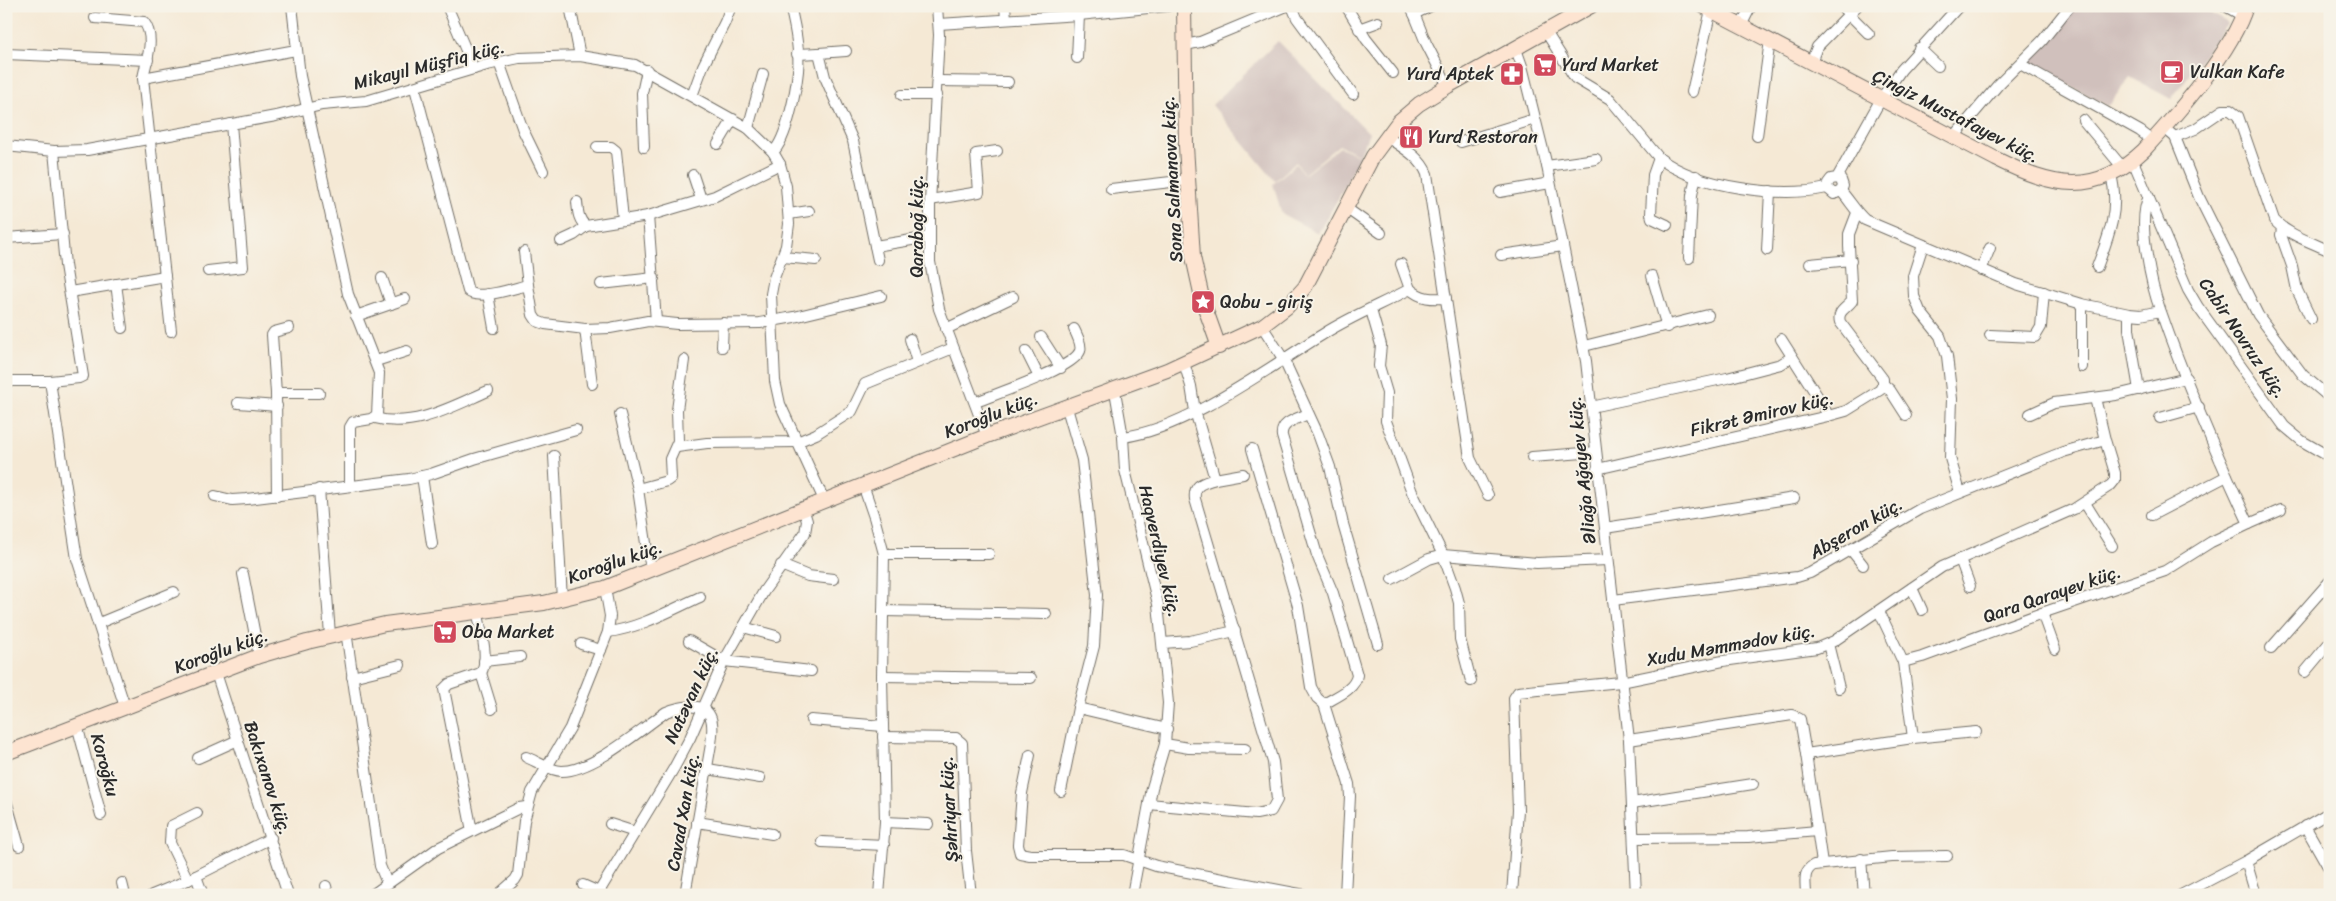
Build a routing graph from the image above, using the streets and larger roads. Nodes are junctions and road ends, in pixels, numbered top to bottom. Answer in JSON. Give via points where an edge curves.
{"nodes":[{"id":1,"x":292,"y":6,"type":"edge"},
{"id":2,"x":447,"y":6,"type":"edge"},
{"id":3,"x":570,"y":6,"type":"edge"},
{"id":4,"x":731,"y":6,"type":"edge"},
{"id":5,"x":937,"y":6,"type":"edge"},
{"id":6,"x":1005,"y":6,"type":"edge"},
{"id":7,"x":1168,"y":6,"type":"edge"},
{"id":8,"x":1184,"y":6,"type":"edge"},
{"id":9,"x":1287,"y":6,"type":"edge"},
{"id":10,"x":1292,"y":6,"type":"edge"},
{"id":11,"x":1346,"y":6,"type":"edge"},
{"id":12,"x":1431,"y":6,"type":"edge"},
{"id":13,"x":1751,"y":6,"type":"edge"},
{"id":14,"x":1841,"y":6,"type":"edge"},
{"id":15,"x":1958,"y":6,"type":"edge"},
{"id":16,"x":2070,"y":6,"type":"edge"},
{"id":17,"x":2225,"y":6,"type":"edge"},
{"id":18,"x":791,"y":7,"type":"edge"},
{"id":19,"x":1585,"y":8,"type":"edge"},
{"id":20,"x":1707,"y":8,"type":"edge"},
{"id":21,"x":1275,"y":9,"type":"edge"},
{"id":22,"x":1412,"y":10,"type":"edge"},
{"id":23,"x":1853,"y":11,"type":"edge"},
{"id":24,"x":2245,"y":11,"type":"edge"},
{"id":25,"x":1080,"y":15,"type":"junction"},
{"id":26,"x":95,"y":18,"type":"dead end"},
{"id":27,"x":1006,"y":19,"type":"junction"},
{"id":28,"x":1378,"y":22,"type":"dead end"},
{"id":29,"x":939,"y":24,"type":"junction"},
{"id":30,"x":1741,"y":26,"type":"junction"},
{"id":31,"x":1359,"y":29,"type":"junction"},
{"id":32,"x":1546,"y":32,"type":"junction"},
{"id":33,"x":1869,"y":34,"type":"dead end"},
{"id":34,"x":1770,"y":40,"type":"junction"},
{"id":35,"x":1185,"y":45,"type":"junction"},
{"id":36,"x":1919,"y":48,"type":"junction"},
{"id":37,"x":1516,"y":49,"type":"junction"},
{"id":38,"x":296,"y":50,"type":"junction"},
{"id":39,"x":846,"y":51,"type":"dead end"},
{"id":40,"x":820,"y":53,"type":"junction"},
{"id":41,"x":6,"y":54,"type":"edge"},
{"id":42,"x":797,"y":54,"type":"junction"},
{"id":43,"x":580,"y":56,"type":"junction"},
{"id":44,"x":1077,"y":58,"type":"dead end"},
{"id":45,"x":148,"y":60,"type":"junction"},
{"id":46,"x":499,"y":62,"type":"junction"},
{"id":47,"x":1811,"y":62,"type":"junction"},
{"id":48,"x":2020,"y":64,"type":"junction"},
{"id":49,"x":1938,"y":66,"type":"dead end"},
{"id":50,"x":474,"y":69,"type":"junction"},
{"id":51,"x":647,"y":70,"type":"junction"},
{"id":52,"x":1392,"y":73,"type":"dead end"},
{"id":53,"x":763,"y":74,"type":"dead end"},
{"id":54,"x":143,"y":78,"type":"junction"},
{"id":55,"x":938,"y":81,"type":"junction"},
{"id":56,"x":1008,"y":82,"type":"dead end"},
{"id":57,"x":1448,"y":86,"type":"junction"},
{"id":58,"x":415,"y":88,"type":"junction"},
{"id":59,"x":1692,"y":92,"type":"dead end"},
{"id":60,"x":1353,"y":94,"type":"dead end"},
{"id":61,"x":937,"y":95,"type":"junction"},
{"id":62,"x":692,"y":96,"type":"junction"},
{"id":63,"x":902,"y":96,"type":"dead end"},
{"id":64,"x":1881,"y":100,"type":"junction"},
{"id":65,"x":307,"y":108,"type":"junction"},
{"id":66,"x":733,"y":119,"type":"junction"},
{"id":67,"x":1535,"y":119,"type":"junction"},
{"id":68,"x":2084,"y":120,"type":"dead end"},
{"id":69,"x":231,"y":124,"type":"junction"},
{"id":70,"x":748,"y":128,"type":"junction"},
{"id":71,"x":2164,"y":128,"type":"junction"},
{"id":72,"x":1386,"y":136,"type":"junction"},
{"id":73,"x":1757,"y":136,"type":"dead end"},
{"id":74,"x":2175,"y":137,"type":"junction"},
{"id":75,"x":150,"y":138,"type":"junction"},
{"id":76,"x":1953,"y":138,"type":"junction"},
{"id":77,"x":2153,"y":141,"type":"junction"},
{"id":78,"x":1461,"y":142,"type":"dead end"},
{"id":79,"x":718,"y":144,"type":"dead end"},
{"id":80,"x":6,"y":146,"type":"edge"},
{"id":81,"x":597,"y":147,"type":"dead end"},
{"id":82,"x":644,"y":147,"type":"dead end"},
{"id":83,"x":54,"y":151,"type":"junction"},
{"id":84,"x":996,"y":151,"type":"dead end"},
{"id":85,"x":773,"y":152,"type":"junction"},
{"id":86,"x":1659,"y":158,"type":"junction"},
{"id":87,"x":1596,"y":159,"type":"dead end"},
{"id":88,"x":780,"y":164,"type":"junction"},
{"id":89,"x":1546,"y":166,"type":"junction"},
{"id":90,"x":2122,"y":168,"type":"junction"},
{"id":91,"x":543,"y":171,"type":"dead end"},
{"id":92,"x":693,"y":175,"type":"dead end"},
{"id":93,"x":1696,"y":176,"type":"junction"},
{"id":94,"x":1837,"y":178,"type":"junction"},
{"id":95,"x":1188,"y":180,"type":"junction"},
{"id":96,"x":1550,"y":183,"type":"junction"},
{"id":97,"x":1828,"y":188,"type":"junction"},
{"id":98,"x":1110,"y":189,"type":"dead end"},
{"id":99,"x":1770,"y":191,"type":"junction"},
{"id":100,"x":1841,"y":191,"type":"junction"},
{"id":101,"x":1500,"y":192,"type":"dead end"},
{"id":102,"x":2149,"y":197,"type":"junction"},
{"id":103,"x":701,"y":199,"type":"junction"},
{"id":104,"x":930,"y":200,"type":"junction"},
{"id":105,"x":577,"y":202,"type":"dead end"},
{"id":106,"x":1346,"y":208,"type":"junction"},
{"id":107,"x":809,"y":211,"type":"dead end"},
{"id":108,"x":1857,"y":213,"type":"junction"},
{"id":109,"x":789,"y":214,"type":"junction"},
{"id":110,"x":648,"y":216,"type":"junction"},
{"id":111,"x":623,"y":219,"type":"junction"},
{"id":112,"x":1667,"y":225,"type":"dead end"},
{"id":113,"x":586,"y":226,"type":"junction"},
{"id":114,"x":2282,"y":228,"type":"junction"},
{"id":115,"x":1381,"y":232,"type":"dead end"},
{"id":116,"x":62,"y":234,"type":"junction"},
{"id":117,"x":930,"y":237,"type":"junction"},
{"id":118,"x":6,"y":238,"type":"edge"},
{"id":119,"x":561,"y":241,"type":"dead end"},
{"id":120,"x":1923,"y":245,"type":"junction"},
{"id":121,"x":875,"y":246,"type":"junction"},
{"id":122,"x":1564,"y":246,"type":"junction"},
{"id":123,"x":1990,"y":248,"type":"dead end"},
{"id":124,"x":1766,"y":250,"type":"dead end"},
{"id":125,"x":2330,"y":251,"type":"edge"},
{"id":126,"x":524,"y":252,"type":"dead end"},
{"id":127,"x":1501,"y":255,"type":"dead end"},
{"id":128,"x":784,"y":257,"type":"junction"},
{"id":129,"x":1688,"y":258,"type":"dead end"},
{"id":130,"x":816,"y":260,"type":"dead end"},
{"id":131,"x":878,"y":260,"type":"dead end"},
{"id":132,"x":1851,"y":260,"type":"junction"},
{"id":133,"x":1401,"y":264,"type":"dead end"},
{"id":134,"x":1810,"y":264,"type":"dead end"},
{"id":135,"x":2096,"y":267,"type":"dead end"},
{"id":136,"x":1982,"y":270,"type":"junction"},
{"id":137,"x":208,"y":271,"type":"dead end"},
{"id":138,"x":165,"y":276,"type":"junction"},
{"id":139,"x":1652,"y":276,"type":"dead end"},
{"id":140,"x":382,"y":278,"type":"dead end"},
{"id":141,"x":654,"y":278,"type":"junction"},
{"id":142,"x":116,"y":284,"type":"junction"},
{"id":143,"x":601,"y":284,"type":"dead end"},
{"id":144,"x":528,"y":285,"type":"junction"},
{"id":145,"x":1410,"y":290,"type":"junction"},
{"id":146,"x":70,"y":292,"type":"junction"},
{"id":147,"x":2044,"y":292,"type":"junction"},
{"id":148,"x":488,"y":294,"type":"junction"},
{"id":149,"x":881,"y":296,"type":"dead end"},
{"id":150,"x":1013,"y":297,"type":"dead end"},
{"id":151,"x":1446,"y":298,"type":"junction"},
{"id":152,"x":405,"y":299,"type":"dead end"},
{"id":153,"x":391,"y":304,"type":"junction"},
{"id":154,"x":2082,"y":304,"type":"junction"},
{"id":155,"x":1371,"y":310,"type":"junction"},
{"id":156,"x":2160,"y":311,"type":"junction"},
{"id":157,"x":2129,"y":314,"type":"junction"},
{"id":158,"x":1708,"y":315,"type":"dead end"},
{"id":159,"x":356,"y":316,"type":"junction"},
{"id":160,"x":2311,"y":319,"type":"dead end"},
{"id":161,"x":656,"y":321,"type":"junction"},
{"id":162,"x":771,"y":321,"type":"junction"},
{"id":163,"x":723,"y":324,"type":"junction"},
{"id":164,"x":1262,"y":326,"type":"junction"},
{"id":165,"x":1667,"y":327,"type":"junction"},
{"id":166,"x":122,"y":328,"type":"dead end"},
{"id":167,"x":289,"y":328,"type":"dead end"},
{"id":168,"x":494,"y":328,"type":"dead end"},
{"id":169,"x":586,"y":329,"type":"junction"},
{"id":170,"x":1074,"y":329,"type":"dead end"},
{"id":171,"x":946,"y":330,"type":"junction"},
{"id":172,"x":171,"y":331,"type":"dead end"},
{"id":173,"x":1990,"y":335,"type":"dead end"},
{"id":174,"x":1041,"y":337,"type":"dead end"},
{"id":175,"x":910,"y":339,"type":"dead end"},
{"id":176,"x":1781,"y":339,"type":"dead end"},
{"id":177,"x":1584,"y":346,"type":"junction"},
{"id":178,"x":722,"y":347,"type":"dead end"},
{"id":179,"x":1218,"y":347,"type":"junction"},
{"id":180,"x":953,"y":348,"type":"junction"},
{"id":181,"x":406,"y":351,"type":"dead end"},
{"id":182,"x":1026,"y":351,"type":"dead end"},
{"id":183,"x":1792,"y":357,"type":"junction"},
{"id":184,"x":376,"y":360,"type":"junction"},
{"id":185,"x":684,"y":360,"type":"dead end"},
{"id":186,"x":1284,"y":360,"type":"junction"},
{"id":187,"x":917,"y":362,"type":"junction"},
{"id":188,"x":1184,"y":363,"type":"junction"},
{"id":189,"x":2082,"y":367,"type":"dead end"},
{"id":190,"x":1061,"y":368,"type":"junction"},
{"id":191,"x":1039,"y":377,"type":"junction"},
{"id":192,"x":2187,"y":378,"type":"junction"},
{"id":193,"x":6,"y":381,"type":"edge"},
{"id":194,"x":50,"y":381,"type":"junction"},
{"id":195,"x":592,"y":384,"type":"dead end"},
{"id":196,"x":1883,"y":384,"type":"junction"},
{"id":197,"x":2139,"y":390,"type":"junction"},
{"id":198,"x":488,"y":391,"type":"dead end"},
{"id":199,"x":1115,"y":391,"type":"junction"},
{"id":200,"x":276,"y":393,"type":"junction"},
{"id":201,"x":319,"y":393,"type":"dead end"},
{"id":202,"x":2095,"y":398,"type":"junction"},
{"id":203,"x":2330,"y":398,"type":"edge"},
{"id":204,"x":976,"y":402,"type":"junction"},
{"id":205,"x":238,"y":403,"type":"dead end"},
{"id":206,"x":276,"y":406,"type":"junction"},
{"id":207,"x":1591,"y":407,"type":"junction"},
{"id":208,"x":2199,"y":407,"type":"junction"},
{"id":209,"x":1067,"y":408,"type":"junction"},
{"id":210,"x":1195,"y":412,"type":"junction"},
{"id":211,"x":620,"y":414,"type":"dead end"},
{"id":212,"x":1308,"y":414,"type":"junction"},
{"id":213,"x":2030,"y":414,"type":"dead end"},
{"id":214,"x":1906,"y":415,"type":"dead end"},
{"id":215,"x":1828,"y":416,"type":"junction"},
{"id":216,"x":375,"y":418,"type":"junction"},
{"id":217,"x":2160,"y":418,"type":"dead end"},
{"id":218,"x":576,"y":430,"type":"dead end"},
{"id":219,"x":987,"y":436,"type":"junction"},
{"id":220,"x":1123,"y":438,"type":"junction"},
{"id":221,"x":2105,"y":440,"type":"junction"},
{"id":222,"x":797,"y":442,"type":"junction"},
{"id":223,"x":677,"y":446,"type":"junction"},
{"id":224,"x":1252,"y":449,"type":"dead end"},
{"id":225,"x":1596,"y":452,"type":"junction"},
{"id":226,"x":554,"y":456,"type":"dead end"},
{"id":227,"x":2330,"y":456,"type":"edge"},
{"id":228,"x":1532,"y":457,"type":"dead end"},
{"id":229,"x":1597,"y":469,"type":"junction"},
{"id":230,"x":1243,"y":474,"type":"dead end"},
{"id":231,"x":422,"y":476,"type":"junction"},
{"id":232,"x":2227,"y":476,"type":"junction"},
{"id":233,"x":1216,"y":479,"type":"junction"},
{"id":234,"x":350,"y":485,"type":"junction"},
{"id":235,"x":863,"y":485,"type":"junction"},
{"id":236,"x":319,"y":489,"type":"junction"},
{"id":237,"x":638,"y":489,"type":"junction"},
{"id":238,"x":1960,"y":492,"type":"junction"},
{"id":239,"x":1488,"y":495,"type":"dead end"},
{"id":240,"x":215,"y":496,"type":"dead end"},
{"id":241,"x":276,"y":496,"type":"junction"},
{"id":242,"x":1794,"y":498,"type":"dead end"},
{"id":243,"x":824,"y":500,"type":"junction"},
{"id":244,"x":2085,"y":503,"type":"junction"},
{"id":245,"x":803,"y":508,"type":"junction"},
{"id":246,"x":2281,"y":510,"type":"dead end"},
{"id":247,"x":2152,"y":515,"type":"dead end"},
{"id":248,"x":2249,"y":524,"type":"junction"},
{"id":249,"x":1605,"y":528,"type":"junction"},
{"id":250,"x":432,"y":544,"type":"dead end"},
{"id":251,"x":2112,"y":546,"type":"dead end"},
{"id":252,"x":1851,"y":550,"type":"junction"},
{"id":253,"x":884,"y":554,"type":"junction"},
{"id":254,"x":989,"y":554,"type":"dead end"},
{"id":255,"x":1443,"y":556,"type":"junction"},
{"id":256,"x":1960,"y":559,"type":"junction"},
{"id":257,"x":1608,"y":560,"type":"junction"},
{"id":258,"x":781,"y":565,"type":"junction"},
{"id":259,"x":1863,"y":565,"type":"dead end"},
{"id":260,"x":652,"y":571,"type":"junction"},
{"id":261,"x":243,"y":574,"type":"dead end"},
{"id":262,"x":1392,"y":578,"type":"dead end"},
{"id":263,"x":833,"y":579,"type":"dead end"},
{"id":264,"x":2330,"y":581,"type":"edge"},
{"id":265,"x":1970,"y":586,"type":"dead end"},
{"id":266,"x":605,"y":588,"type":"junction"},
{"id":267,"x":1912,"y":588,"type":"junction"},
{"id":268,"x":174,"y":592,"type":"dead end"},
{"id":269,"x":700,"y":597,"type":"dead end"},
{"id":270,"x":562,"y":600,"type":"junction"},
{"id":271,"x":1613,"y":600,"type":"junction"},
{"id":272,"x":1922,"y":610,"type":"dead end"},
{"id":273,"x":883,"y":611,"type":"junction"},
{"id":274,"x":1879,"y":611,"type":"junction"},
{"id":275,"x":478,"y":612,"type":"junction"},
{"id":276,"x":2042,"y":613,"type":"junction"},
{"id":277,"x":1046,"y":614,"type":"dead end"},
{"id":278,"x":99,"y":623,"type":"junction"},
{"id":279,"x":744,"y":627,"type":"junction"},
{"id":280,"x":1235,"y":631,"type":"junction"},
{"id":281,"x":346,"y":632,"type":"junction"},
{"id":282,"x":608,"y":632,"type":"junction"},
{"id":283,"x":330,"y":635,"type":"junction"},
{"id":284,"x":776,"y":636,"type":"dead end"},
{"id":285,"x":689,"y":641,"type":"dead end"},
{"id":286,"x":2330,"y":642,"type":"edge"},
{"id":287,"x":1162,"y":643,"type":"junction"},
{"id":288,"x":581,"y":644,"type":"dead end"},
{"id":289,"x":1378,"y":644,"type":"dead end"},
{"id":290,"x":1828,"y":644,"type":"junction"},
{"id":291,"x":2271,"y":648,"type":"dead end"},
{"id":292,"x":2055,"y":649,"type":"dead end"},
{"id":293,"x":601,"y":650,"type":"junction"},
{"id":294,"x":259,"y":656,"type":"junction"},
{"id":295,"x":520,"y":657,"type":"dead end"},
{"id":296,"x":484,"y":661,"type":"junction"},
{"id":297,"x":724,"y":661,"type":"junction"},
{"id":298,"x":1902,"y":662,"type":"junction"},
{"id":299,"x":400,"y":665,"type":"dead end"},
{"id":300,"x":812,"y":671,"type":"dead end"},
{"id":301,"x":2304,"y":672,"type":"dead end"},
{"id":302,"x":216,"y":673,"type":"junction"},
{"id":303,"x":481,"y":673,"type":"junction"},
{"id":304,"x":882,"y":676,"type":"junction"},
{"id":305,"x":352,"y":677,"type":"junction"},
{"id":306,"x":1032,"y":678,"type":"dead end"},
{"id":307,"x":1470,"y":681,"type":"dead end"},
{"id":308,"x":1621,"y":682,"type":"junction"},
{"id":309,"x":1839,"y":688,"type":"dead end"},
{"id":310,"x":1324,"y":704,"type":"junction"},
{"id":311,"x":125,"y":707,"type":"junction"},
{"id":312,"x":492,"y":708,"type":"dead end"},
{"id":313,"x":704,"y":708,"type":"junction"},
{"id":314,"x":1078,"y":708,"type":"junction"},
{"id":315,"x":811,"y":720,"type":"dead end"},
{"id":316,"x":76,"y":725,"type":"junction"},
{"id":317,"x":883,"y":726,"type":"junction"},
{"id":318,"x":1166,"y":729,"type":"junction"},
{"id":319,"x":1976,"y":732,"type":"dead end"},
{"id":320,"x":883,"y":737,"type":"junction"},
{"id":321,"x":1912,"y":738,"type":"junction"},
{"id":322,"x":238,"y":740,"type":"junction"},
{"id":323,"x":1628,"y":740,"type":"junction"},
{"id":324,"x":1164,"y":744,"type":"junction"},
{"id":325,"x":1245,"y":749,"type":"dead end"},
{"id":326,"x":6,"y":753,"type":"edge"},
{"id":327,"x":1806,"y":754,"type":"junction"},
{"id":328,"x":1030,"y":755,"type":"dead end"},
{"id":329,"x":526,"y":757,"type":"dead end"},
{"id":330,"x":198,"y":758,"type":"dead end"},
{"id":331,"x":548,"y":766,"type":"junction"},
{"id":332,"x":708,"y":769,"type":"junction"},
{"id":333,"x":760,"y":778,"type":"dead end"},
{"id":334,"x":1753,"y":784,"type":"dead end"},
{"id":335,"x":1061,"y":791,"type":"dead end"},
{"id":336,"x":6,"y":800,"type":"edge"},
{"id":337,"x":1632,"y":803,"type":"junction"},
{"id":338,"x":1148,"y":804,"type":"junction"},
{"id":339,"x":526,"y":807,"type":"junction"},
{"id":340,"x":2330,"y":812,"type":"edge"},
{"id":341,"x":197,"y":813,"type":"dead end"},
{"id":342,"x":101,"y":815,"type":"dead end"},
{"id":343,"x":697,"y":822,"type":"junction"},
{"id":344,"x":885,"y":822,"type":"junction"},
{"id":345,"x":610,"y":824,"type":"dead end"},
{"id":346,"x":928,"y":824,"type":"dead end"},
{"id":347,"x":2305,"y":826,"type":"junction"},
{"id":348,"x":472,"y":830,"type":"junction"},
{"id":349,"x":1817,"y":831,"type":"junction"},
{"id":350,"x":635,"y":832,"type":"junction"},
{"id":351,"x":772,"y":834,"type":"dead end"},
{"id":352,"x":271,"y":838,"type":"junction"},
{"id":353,"x":1634,"y":838,"type":"junction"},
{"id":354,"x":822,"y":842,"type":"dead end"},
{"id":355,"x":19,"y":846,"type":"dead end"},
{"id":356,"x":884,"y":846,"type":"junction"},
{"id":357,"x":1947,"y":856,"type":"dead end"},
{"id":358,"x":1139,"y":859,"type":"junction"},
{"id":359,"x":1861,"y":860,"type":"junction"},
{"id":360,"x":2246,"y":861,"type":"junction"},
{"id":361,"x":1822,"y":863,"type":"junction"},
{"id":362,"x":2330,"y":870,"type":"edge"},
{"id":363,"x":192,"y":878,"type":"junction"},
{"id":364,"x":122,"y":883,"type":"dead end"},
{"id":365,"x":387,"y":883,"type":"junction"},
{"id":366,"x":583,"y":885,"type":"dead end"},
{"id":367,"x":598,"y":894,"type":"edge"},
{"id":368,"x":125,"y":895,"type":"edge"},
{"id":369,"x":152,"y":895,"type":"edge"},
{"id":370,"x":204,"y":895,"type":"edge"},
{"id":371,"x":288,"y":895,"type":"edge"},
{"id":372,"x":372,"y":895,"type":"edge"},
{"id":373,"x":498,"y":895,"type":"edge"},
{"id":374,"x":684,"y":895,"type":"edge"},
{"id":375,"x":879,"y":895,"type":"edge"},
{"id":376,"x":971,"y":895,"type":"edge"},
{"id":377,"x":1132,"y":895,"type":"edge"},
{"id":378,"x":1304,"y":895,"type":"edge"},
{"id":379,"x":1345,"y":895,"type":"edge"},
{"id":380,"x":1512,"y":895,"type":"edge"},
{"id":381,"x":1636,"y":895,"type":"edge"},
{"id":382,"x":1806,"y":895,"type":"edge"},
{"id":383,"x":1864,"y":895,"type":"edge"},
{"id":384,"x":2181,"y":895,"type":"edge"},
{"id":385,"x":2256,"y":895,"type":"edge"}],
"edges":[{"from":1,"to":38,"type":"street"},
{"from":2,"to":50,"type":"street"},
{"from":3,"to":43,"type":"street"},
{"from":4,"to":62,"type":"street","via":[[702,66]]},
{"from":5,"to":29,"type":"street","name":"Qarabağ küç."},
{"from":6,"to":27,"type":"street"},
{"from":7,"to":25,"type":"street"},
{"from":8,"to":35,"type":"street","name":"Sona Salmanova küç."},
{"from":9,"to":21,"type":"street"},
{"from":10,"to":60,"type":"street","via":[[1297,18]]},
{"from":11,"to":31,"type":"street"},
{"from":12,"to":22,"type":"street"},
{"from":13,"to":30,"type":"street"},
{"from":14,"to":23,"type":"street"},
{"from":15,"to":36,"type":"street"},
{"from":16,"to":48,"type":"street"},
{"from":17,"to":24,"type":"street"},
{"from":18,"to":42,"type":"street"},
{"from":19,"to":32,"type":"street"},
{"from":20,"to":30,"type":"street","name":"Çingiz Mustafayev küç."},
{"from":20,"to":59,"type":"street"},
{"from":21,"to":35,"type":"street","via":[[1200,42]]},
{"from":22,"to":57,"type":"street"},
{"from":23,"to":33,"type":"street"},
{"from":23,"to":47,"type":"street","via":[[1816,47]]},
{"from":24,"to":71,"type":"street","name":"Çingiz Mustafayev küç.","via":[[2217,62]]},
{"from":25,"to":27,"type":"street"},
{"from":25,"to":44,"type":"street"},
{"from":26,"to":45,"type":"street","via":[[144,22],[149,33]]},
{"from":27,"to":29,"type":"street"},
{"from":28,"to":31,"type":"street"},
{"from":29,"to":55,"type":"street","name":"Qarabağ küç."},
{"from":30,"to":34,"type":"street","name":"Çingiz Mustafayev küç."},
{"from":31,"to":52,"type":"street"},
{"from":32,"to":37,"type":"street"},
{"from":32,"to":86,"type":"street","via":[[1575,78],[1610,99]]},
{"from":34,"to":47,"type":"street","name":"Çingiz Mustafayev küç."},
{"from":34,"to":73,"type":"street"},
{"from":35,"to":95,"type":"street","name":"Sona Salmanova küç."},
{"from":36,"to":49,"type":"street"},
{"from":36,"to":64,"type":"street"},
{"from":37,"to":57,"type":"street"},
{"from":37,"to":67,"type":"street","name":"Əliağa Ağayev küç."},
{"from":38,"to":54,"type":"street"},
{"from":38,"to":65,"type":"street"},
{"from":39,"to":40,"type":"street"},
{"from":40,"to":42,"type":"street"},
{"from":40,"to":121,"type":"street","via":[[825,76],[853,141]]},
{"from":41,"to":45,"type":"street"},
{"from":42,"to":85,"type":"street","via":[[797,76],[784,132]]},
{"from":43,"to":46,"type":"street","name":"Mikayıl Müşfiq küç."},
{"from":43,"to":51,"type":"street","name":"Mikayıl Müşfiq küç.","via":[[626,63]]},
{"from":45,"to":54,"type":"street"},
{"from":46,"to":50,"type":"street","name":"Mikayıl Müşfiq küç."},
{"from":46,"to":91,"type":"street","via":[[523,130]]},
{"from":47,"to":64,"type":"street","name":"Çingiz Mustafayev küç."},
{"from":48,"to":76,"type":"street"},
{"from":48,"to":77,"type":"street"},
{"from":50,"to":58,"type":"street","name":"Mikayıl Müşfiq küç."},
{"from":51,"to":62,"type":"street","name":"Mikayıl Müşfiq küç."},
{"from":51,"to":82,"type":"street","via":[[642,93]]},
{"from":53,"to":70,"type":"street"},
{"from":54,"to":75,"type":"street"},
{"from":55,"to":56,"type":"street"},
{"from":55,"to":61,"type":"street","name":"Qarabağ küç."},
{"from":57,"to":72,"type":"street","via":[[1406,115]]},
{"from":58,"to":65,"type":"street","name":"Mikayıl Müşfiq küç.","via":[[366,101]]},
{"from":58,"to":148,"type":"street","via":[[468,291],[475,296]]},
{"from":61,"to":63,"type":"street"},
{"from":61,"to":104,"type":"street","name":"Qarabağ küç."},
{"from":62,"to":66,"type":"street","name":"Mikayıl Müşfiq küç."},
{"from":64,"to":76,"type":"street","name":"Çingiz Mustafayev küç."},
{"from":64,"to":94,"type":"street"},
{"from":65,"to":69,"type":"street","name":"Mikayıl Müşfiq küç."},
{"from":65,"to":159,"type":"street","via":[[348,294]]},
{"from":66,"to":70,"type":"street","name":"Mikayıl Müşfiq küç."},
{"from":66,"to":79,"type":"street"},
{"from":67,"to":78,"type":"street"},
{"from":67,"to":89,"type":"street","name":"Əliağa Ağayev küç."},
{"from":68,"to":90,"type":"street","name":"Cabir Novruz küç."},
{"from":69,"to":75,"type":"street","name":"Mikayıl Müşfiq küç."},
{"from":69,"to":137,"type":"street","via":[[243,267]]},
{"from":70,"to":85,"type":"street","name":"Mikayıl Müşfiq küç."},
{"from":71,"to":74,"type":"street"},
{"from":71,"to":77,"type":"street","name":"Çingiz Mustafayev küç."},
{"from":72,"to":106,"type":"street"},
{"from":72,"to":151,"type":"street","via":[[1417,158],[1427,174]]},
{"from":74,"to":114,"type":"street","via":[[2200,126],[2223,110],[2234,112],[2274,220]]},
{"from":74,"to":203,"type":"street","via":[[2199,197],[2258,315],[2303,375]]},
{"from":75,"to":83,"type":"street","name":"Mikayıl Müşfiq küç.","via":[[87,150]]},
{"from":75,"to":138,"type":"street"},
{"from":76,"to":90,"type":"street","name":"Çingiz Mustafayev küç.","via":[[2046,180],[2076,184],[2097,181]]},
{"from":77,"to":90,"type":"street","name":"Çingiz Mustafayev küç."},
{"from":80,"to":83,"type":"street","name":"Mikayıl Müşfiq küç."},
{"from":81,"to":111,"type":"street","via":[[611,147],[616,151]]},
{"from":83,"to":116,"type":"street"},
{"from":84,"to":104,"type":"street","via":[[976,154],[979,192]]},
{"from":85,"to":88,"type":"street","name":"Mikayıl Müşfiq küç."},
{"from":86,"to":93,"type":"street"},
{"from":86,"to":112,"type":"street","via":[[1653,175],[1651,214],[1656,222]]},
{"from":87,"to":89,"type":"street"},
{"from":88,"to":103,"type":"street","via":[[725,192]]},
{"from":88,"to":109,"type":"street","name":"Mikayıl Müşfiq küç."},
{"from":89,"to":96,"type":"street","name":"Əliağa Ağayev küç."},
{"from":90,"to":102,"type":"street","name":"Cabir Novruz küç."},
{"from":90,"to":135,"type":"street","via":[[2115,189],[2110,234]]},
{"from":92,"to":103,"type":"street"},
{"from":93,"to":99,"type":"street"},
{"from":93,"to":129,"type":"street"},
{"from":94,"to":97,"type":"street","via":[[1829,180]]},
{"from":94,"to":100,"type":"street","via":[[1843,183]]},
{"from":95,"to":98,"type":"street"},
{"from":95,"to":179,"type":"street","name":"Sona Salmanova küç.","via":[[1193,257]]},
{"from":96,"to":101,"type":"street"},
{"from":96,"to":122,"type":"street","name":"Əliağa Ağayev küç."},
{"from":97,"to":99,"type":"street","via":[[1803,193]]},
{"from":97,"to":100,"type":"street","via":[[1834,194]]},
{"from":99,"to":124,"type":"street"},
{"from":100,"to":108,"type":"street"},
{"from":102,"to":156,"type":"street","via":[[2144,210],[2144,239]]},
{"from":102,"to":227,"type":"street","name":"Cabir Novruz küç.","via":[[2198,307],[2284,426],[2302,441]]},
{"from":103,"to":110,"type":"street"},
{"from":104,"to":117,"type":"street","name":"Qarabağ küç."},
{"from":105,"to":113,"type":"street","via":[[578,215]]},
{"from":106,"to":115,"type":"street"},
{"from":106,"to":164,"type":"street","via":[[1305,287]]},
{"from":107,"to":109,"type":"street"},
{"from":108,"to":120,"type":"street","via":[[1865,220]]},
{"from":108,"to":132,"type":"street","via":[[1850,234]]},
{"from":109,"to":128,"type":"street","name":"Mikayıl Müşfiq küç."},
{"from":110,"to":111,"type":"street"},
{"from":110,"to":141,"type":"street"},
{"from":111,"to":113,"type":"street"},
{"from":113,"to":119,"type":"street"},
{"from":114,"to":125,"type":"street"},
{"from":114,"to":160,"type":"street","via":[[2281,235],[2297,290]]},
{"from":116,"to":118,"type":"street"},
{"from":116,"to":146,"type":"street"},
{"from":117,"to":121,"type":"street"},
{"from":117,"to":171,"type":"street","name":"Qarabağ küç.","via":[[933,285]]},
{"from":120,"to":136,"type":"street"},
{"from":120,"to":238,"type":"street","via":[[1913,276],[1914,296],[1920,311],[1940,336],[1947,356],[1952,399],[1950,458]]},
{"from":121,"to":131,"type":"street"},
{"from":122,"to":127,"type":"street"},
{"from":122,"to":177,"type":"street","name":"Əliağa Ağayev küç."},
{"from":123,"to":136,"type":"street"},
{"from":126,"to":144,"type":"street"},
{"from":128,"to":130,"type":"street"},
{"from":128,"to":162,"type":"street","name":"Mikayıl Müşfiq küç.","via":[[772,286]]},
{"from":132,"to":134,"type":"street"},
{"from":132,"to":196,"type":"street","via":[[1853,295],[1849,306],[1840,312],[1840,322],[1883,379]]},
{"from":133,"to":145,"type":"street"},
{"from":136,"to":147,"type":"street"},
{"from":138,"to":142,"type":"street"},
{"from":138,"to":172,"type":"street"},
{"from":139,"to":165,"type":"street"},
{"from":140,"to":153,"type":"street"},
{"from":141,"to":143,"type":"street"},
{"from":141,"to":161,"type":"street"},
{"from":142,"to":146,"type":"street"},
{"from":142,"to":166,"type":"street"},
{"from":144,"to":148,"type":"street"},
{"from":144,"to":169,"type":"street","via":[[537,321]]},
{"from":145,"to":151,"type":"street","via":[[1430,300]]},
{"from":145,"to":155,"type":"street"},
{"from":146,"to":194,"type":"street","via":[[83,376]]},
{"from":147,"to":154,"type":"street"},
{"from":147,"to":173,"type":"street","via":[[2041,327],[2035,336]]},
{"from":148,"to":168,"type":"street"},
{"from":149,"to":162,"type":"street"},
{"from":150,"to":171,"type":"street"},
{"from":151,"to":239,"type":"street","via":[[1470,458]]},
{"from":152,"to":153,"type":"street"},
{"from":153,"to":159,"type":"street"},
{"from":154,"to":157,"type":"street"},
{"from":154,"to":189,"type":"street"},
{"from":155,"to":186,"type":"street","via":[[1326,332]]},
{"from":155,"to":255,"type":"street","via":[[1381,345],[1378,366],[1387,393],[1386,421],[1412,492]]},
{"from":156,"to":157,"type":"street"},
{"from":156,"to":192,"type":"street"},
{"from":157,"to":197,"type":"street"},
{"from":158,"to":165,"type":"street"},
{"from":159,"to":184,"type":"street"},
{"from":161,"to":163,"type":"street"},
{"from":161,"to":169,"type":"street"},
{"from":162,"to":163,"type":"street"},
{"from":162,"to":222,"type":"street","name":"Mikayıl Müşfiq küç.","via":[[777,392]]},
{"from":163,"to":178,"type":"street"},
{"from":164,"to":179,"type":"street"},
{"from":164,"to":186,"type":"street"},
{"from":165,"to":177,"type":"street"},
{"from":167,"to":200,"type":"street","via":[[272,335]]},
{"from":169,"to":195,"type":"street"},
{"from":170,"to":190,"type":"street","via":[[1080,351]]},
{"from":171,"to":180,"type":"street","name":"Qarabağ küç."},
{"from":174,"to":190,"type":"street"},
{"from":175,"to":187,"type":"street"},
{"from":176,"to":183,"type":"street"},
{"from":177,"to":207,"type":"street","name":"Əliağa Ağayev küç."},
{"from":179,"to":188,"type":"street","name":"Koroğlu küç."},
{"from":180,"to":187,"type":"street"},
{"from":180,"to":204,"type":"street","name":"Qarabağ küç."},
{"from":181,"to":184,"type":"street"},
{"from":182,"to":191,"type":"street"},
{"from":183,"to":207,"type":"street","via":[[1781,364],[1727,378]]},
{"from":183,"to":215,"type":"street"},
{"from":184,"to":216,"type":"street","via":[[380,385],[378,415]]},
{"from":185,"to":223,"type":"street","via":[[677,410]]},
{"from":186,"to":210,"type":"street"},
{"from":186,"to":212,"type":"street"},
{"from":187,"to":222,"type":"street","via":[[865,384],[852,411]]},
{"from":188,"to":199,"type":"street","name":"Koroğlu küç."},
{"from":188,"to":210,"type":"street"},
{"from":190,"to":191,"type":"street"},
{"from":191,"to":204,"type":"street"},
{"from":192,"to":197,"type":"street"},
{"from":192,"to":208,"type":"street"},
{"from":193,"to":194,"type":"street"},
{"from":194,"to":278,"type":"street","via":[[77,559]]},
{"from":196,"to":214,"type":"street"},
{"from":196,"to":215,"type":"street","name":"Fikrət Əmirov küç.","via":[[1880,390],[1852,408]]},
{"from":197,"to":202,"type":"street"},
{"from":198,"to":216,"type":"street","via":[[418,418]]},
{"from":199,"to":209,"type":"street","name":"Koroğlu küç."},
{"from":199,"to":220,"type":"street","name":"Haqverdiyev küç."},
{"from":200,"to":201,"type":"street"},
{"from":200,"to":206,"type":"street"},
{"from":202,"to":213,"type":"street","via":[[2054,403]]},
{"from":202,"to":221,"type":"street","name":"Xudu Məmmədov küç."},
{"from":204,"to":219,"type":"street","name":"Qarabağ küç."},
{"from":205,"to":206,"type":"street"},
{"from":206,"to":241,"type":"street"},
{"from":207,"to":225,"type":"street","name":"Əliağa Ağayev küç."},
{"from":208,"to":217,"type":"street"},
{"from":208,"to":232,"type":"street"},
{"from":209,"to":219,"type":"street","name":"Koroğlu küç."},
{"from":209,"to":314,"type":"street","via":[[1082,460],[1097,595],[1094,646]]},
{"from":210,"to":220,"type":"street","via":[[1150,432]]},
{"from":210,"to":233,"type":"street"},
{"from":211,"to":237,"type":"street"},
{"from":212,"to":289,"type":"street","via":[[1330,466],[1343,524]]},
{"from":212,"to":310,"type":"street","via":[[1284,425],[1282,436],[1357,675],[1348,690]]},
{"from":215,"to":229,"type":"street","name":"Fikrət Əmirov küç."},
{"from":216,"to":234,"type":"street","via":[[353,422],[350,428]]},
{"from":218,"to":231,"type":"street"},
{"from":219,"to":235,"type":"street","name":"Koroğlu küç."},
{"from":220,"to":287,"type":"street","name":"Haqverdiyev küç.","via":[[1125,470],[1154,582]]},
{"from":221,"to":238,"type":"street","name":"Abşeron küç.","via":[[2063,452]]},
{"from":221,"to":244,"type":"street","name":"Xudu Məmmədov küç.","via":[[2115,480]]},
{"from":222,"to":223,"type":"street"},
{"from":222,"to":243,"type":"street","name":"Mikayıl Müşfiq küç."},
{"from":223,"to":237,"type":"street","via":[[670,459],[671,478]]},
{"from":224,"to":310,"type":"street","via":[[1298,606],[1311,687]]},
{"from":225,"to":228,"type":"street"},
{"from":225,"to":229,"type":"street","name":"Əliağa Ağayev küç."},
{"from":226,"to":270,"type":"street"},
{"from":229,"to":249,"type":"street","name":"Əliağa Ağayev küç."},
{"from":230,"to":233,"type":"street"},
{"from":231,"to":234,"type":"street"},
{"from":231,"to":250,"type":"street"},
{"from":232,"to":247,"type":"street"},
{"from":232,"to":248,"type":"street"},
{"from":233,"to":280,"type":"street","via":[[1197,486],[1194,499]]},
{"from":234,"to":236,"type":"street"},
{"from":235,"to":243,"type":"street","name":"Koroğlu küç."},
{"from":235,"to":253,"type":"street"},
{"from":236,"to":241,"type":"street"},
{"from":236,"to":283,"type":"street"},
{"from":237,"to":260,"type":"street"},
{"from":238,"to":252,"type":"street","name":"Abşeron küç.","via":[[1901,518]]},
{"from":240,"to":241,"type":"street","via":[[232,500]]},
{"from":242,"to":249,"type":"street"},
{"from":243,"to":245,"type":"street","name":"Koroğlu küç."},
{"from":244,"to":251,"type":"street"},
{"from":244,"to":256,"type":"street","name":"Xudu Məmmədov küç."},
{"from":245,"to":258,"type":"street","name":"Natəvan küç.","via":[[805,534]]},
{"from":245,"to":260,"type":"street","name":"Koroğlu küç."},
{"from":246,"to":248,"type":"street","name":"Qara Qarayev küç."},
{"from":248,"to":276,"type":"street","name":"Qara Qarayev küç.","via":[[2210,542],[2165,571]]},
{"from":249,"to":257,"type":"street","name":"Əliağa Ağayev küç."},
{"from":252,"to":259,"type":"street"},
{"from":252,"to":271,"type":"street","name":"Abşeron küç.","via":[[1821,569],[1797,577]]},
{"from":253,"to":254,"type":"street"},
{"from":253,"to":273,"type":"street"},
{"from":255,"to":257,"type":"street","via":[[1536,563]]},
{"from":255,"to":262,"type":"street","via":[[1429,559]]},
{"from":255,"to":307,"type":"street","via":[[1459,604],[1460,639]]},
{"from":256,"to":265,"type":"street"},
{"from":256,"to":267,"type":"street","name":"Xudu Məmmədov küç."},
{"from":257,"to":271,"type":"street","name":"Əliağa Ağayev küç."},
{"from":258,"to":263,"type":"street","via":[[808,576]]},
{"from":258,"to":279,"type":"street","name":"Natəvan küç."},
{"from":260,"to":266,"type":"street","name":"Koroğlu küç."},
{"from":261,"to":294,"type":"street"},
{"from":264,"to":291,"type":"street"},
{"from":266,"to":270,"type":"street","name":"Koroğlu küç."},
{"from":266,"to":282,"type":"street","via":[[610,616]]},
{"from":267,"to":272,"type":"street"},
{"from":267,"to":274,"type":"street","name":"Xudu Məmmədov küç."},
{"from":268,"to":278,"type":"street"},
{"from":269,"to":282,"type":"street","via":[[645,622]]},
{"from":270,"to":275,"type":"street","name":"Koroğlu küç."},
{"from":271,"to":308,"type":"street","name":"Əliağa Ağayev küç."},
{"from":273,"to":277,"type":"street"},
{"from":273,"to":304,"type":"street"},
{"from":274,"to":290,"type":"street","name":"Xudu Məmmədov küç."},
{"from":274,"to":298,"type":"street"},
{"from":275,"to":281,"type":"street","name":"Koroğlu küç."},
{"from":275,"to":296,"type":"street"},
{"from":276,"to":292,"type":"street"},
{"from":276,"to":298,"type":"street","name":"Qara Qarayev küç."},
{"from":278,"to":311,"type":"street"},
{"from":279,"to":284,"type":"street"},
{"from":279,"to":297,"type":"street","name":"Natəvan küç."},
{"from":280,"to":287,"type":"street","via":[[1198,640]]},
{"from":280,"to":338,"type":"street","via":[[1273,762],[1275,806],[1271,811],[1256,814]]},
{"from":281,"to":283,"type":"street","name":"Koroğlu küç."},
{"from":281,"to":305,"type":"street"},
{"from":282,"to":293,"type":"street"},
{"from":283,"to":294,"type":"street","name":"Koroğlu küç."},
{"from":285,"to":297,"type":"street"},
{"from":286,"to":301,"type":"street"},
{"from":287,"to":318,"type":"street","name":"Haqverdiyev küç.","via":[[1168,703]]},
{"from":288,"to":293,"type":"street"},
{"from":290,"to":308,"type":"street","name":"Xudu Məmmədov küç."},
{"from":290,"to":309,"type":"street"},
{"from":293,"to":331,"type":"street","via":[[573,721]]},
{"from":294,"to":302,"type":"street","name":"Koroğlu küç."},
{"from":295,"to":296,"type":"street"},
{"from":296,"to":303,"type":"street"},
{"from":297,"to":300,"type":"street"},
{"from":297,"to":313,"type":"street","name":"Natəvan küç."},
{"from":298,"to":321,"type":"street"},
{"from":299,"to":305,"type":"street"},
{"from":302,"to":311,"type":"street","name":"Koroğlu küç."},
{"from":302,"to":322,"type":"street","name":"Bakıxanov küç."},
{"from":303,"to":312,"type":"street"},
{"from":303,"to":348,"type":"street","via":[[449,684],[444,689]]},
{"from":304,"to":306,"type":"street"},
{"from":304,"to":317,"type":"street"},
{"from":305,"to":365,"type":"street","via":[[380,866]]},
{"from":308,"to":323,"type":"street","name":"Əliağa Ağayev küç."},
{"from":308,"to":380,"type":"street","name":"Xudu Məmmədov küç.","via":[[1524,690],[1515,695],[1518,810]]},
{"from":310,"to":379,"type":"street","via":[[1349,784]]},
{"from":311,"to":316,"type":"street","name":"Koroğlu küç."},
{"from":313,"to":331,"type":"street","via":[[690,706],[666,712],[596,762],[562,771]]},
{"from":313,"to":332,"type":"street","name":"Cavad Xan küç.","via":[[712,725]]},
{"from":313,"to":350,"type":"street","name":"Natəvan küç.","via":[[674,768]]},
{"from":314,"to":318,"type":"street"},
{"from":314,"to":335,"type":"street"},
{"from":315,"to":317,"type":"street"},
{"from":316,"to":326,"type":"street","name":"Koroğlu küç."},
{"from":316,"to":342,"type":"street","name":"Koroğku"},
{"from":317,"to":320,"type":"street"},
{"from":318,"to":324,"type":"street","name":"Haqverdiyev küç."},
{"from":319,"to":321,"type":"street"},
{"from":320,"to":344,"type":"street"},
{"from":320,"to":376,"type":"street","name":"Şəhriyar küç.","via":[[956,738],[962,743]]},
{"from":321,"to":327,"type":"street"},
{"from":322,"to":330,"type":"street"},
{"from":322,"to":352,"type":"street","name":"Bakıxanov küç."},
{"from":323,"to":327,"type":"street","via":[[1792,715],[1800,719]]},
{"from":323,"to":337,"type":"street","name":"Əliağa Ağayev küç."},
{"from":324,"to":325,"type":"street"},
{"from":324,"to":338,"type":"street","name":"Haqverdiyev küç."},
{"from":327,"to":349,"type":"street"},
{"from":328,"to":358,"type":"street","via":[[1022,793],[1020,853],[1124,855]]},
{"from":329,"to":331,"type":"street"},
{"from":331,"to":339,"type":"street"},
{"from":332,"to":333,"type":"street"},
{"from":332,"to":343,"type":"street","name":"Cavad Xan küç."},
{"from":334,"to":337,"type":"street"},
{"from":336,"to":355,"type":"street"},
{"from":337,"to":353,"type":"street","name":"Əliağa Ağayev küç."},
{"from":338,"to":358,"type":"street","name":"Haqverdiyev küç."},
{"from":339,"to":348,"type":"street"},
{"from":339,"to":373,"type":"street","via":[[518,875]]},
{"from":340,"to":347,"type":"street"},
{"from":341,"to":363,"type":"street","via":[[171,826],[169,837]]},
{"from":343,"to":351,"type":"street"},
{"from":343,"to":374,"type":"street","name":"Cavad Xan küç."},
{"from":344,"to":346,"type":"street"},
{"from":344,"to":356,"type":"street"},
{"from":345,"to":350,"type":"street"},
{"from":347,"to":360,"type":"street"},
{"from":347,"to":362,"type":"street"},
{"from":348,"to":365,"type":"street","via":[[438,848]]},
{"from":349,"to":353,"type":"street","via":[[1748,838]]},
{"from":349,"to":361,"type":"street"},
{"from":350,"to":367,"type":"street","name":"Natəvan küç."},
{"from":352,"to":363,"type":"street"},
{"from":352,"to":371,"type":"street","name":"Bakıxanov küç."},
{"from":353,"to":381,"type":"street","name":"Əliağa Ağayev küç."},
{"from":354,"to":356,"type":"street"},
{"from":356,"to":375,"type":"street"},
{"from":357,"to":359,"type":"street"},
{"from":358,"to":377,"type":"street","name":"Haqverdiyev küç."},
{"from":358,"to":378,"type":"street","via":[[1156,866]]},
{"from":359,"to":361,"type":"street"},
{"from":359,"to":383,"type":"street"},
{"from":360,"to":384,"type":"street"},
{"from":360,"to":385,"type":"street"},
{"from":361,"to":382,"type":"street","via":[[1808,868],[1805,874]]},
{"from":363,"to":369,"type":"street"},
{"from":363,"to":370,"type":"street"},
{"from":364,"to":368,"type":"street"},
{"from":365,"to":372,"type":"street"},
{"from":366,"to":367,"type":"street"}]}
